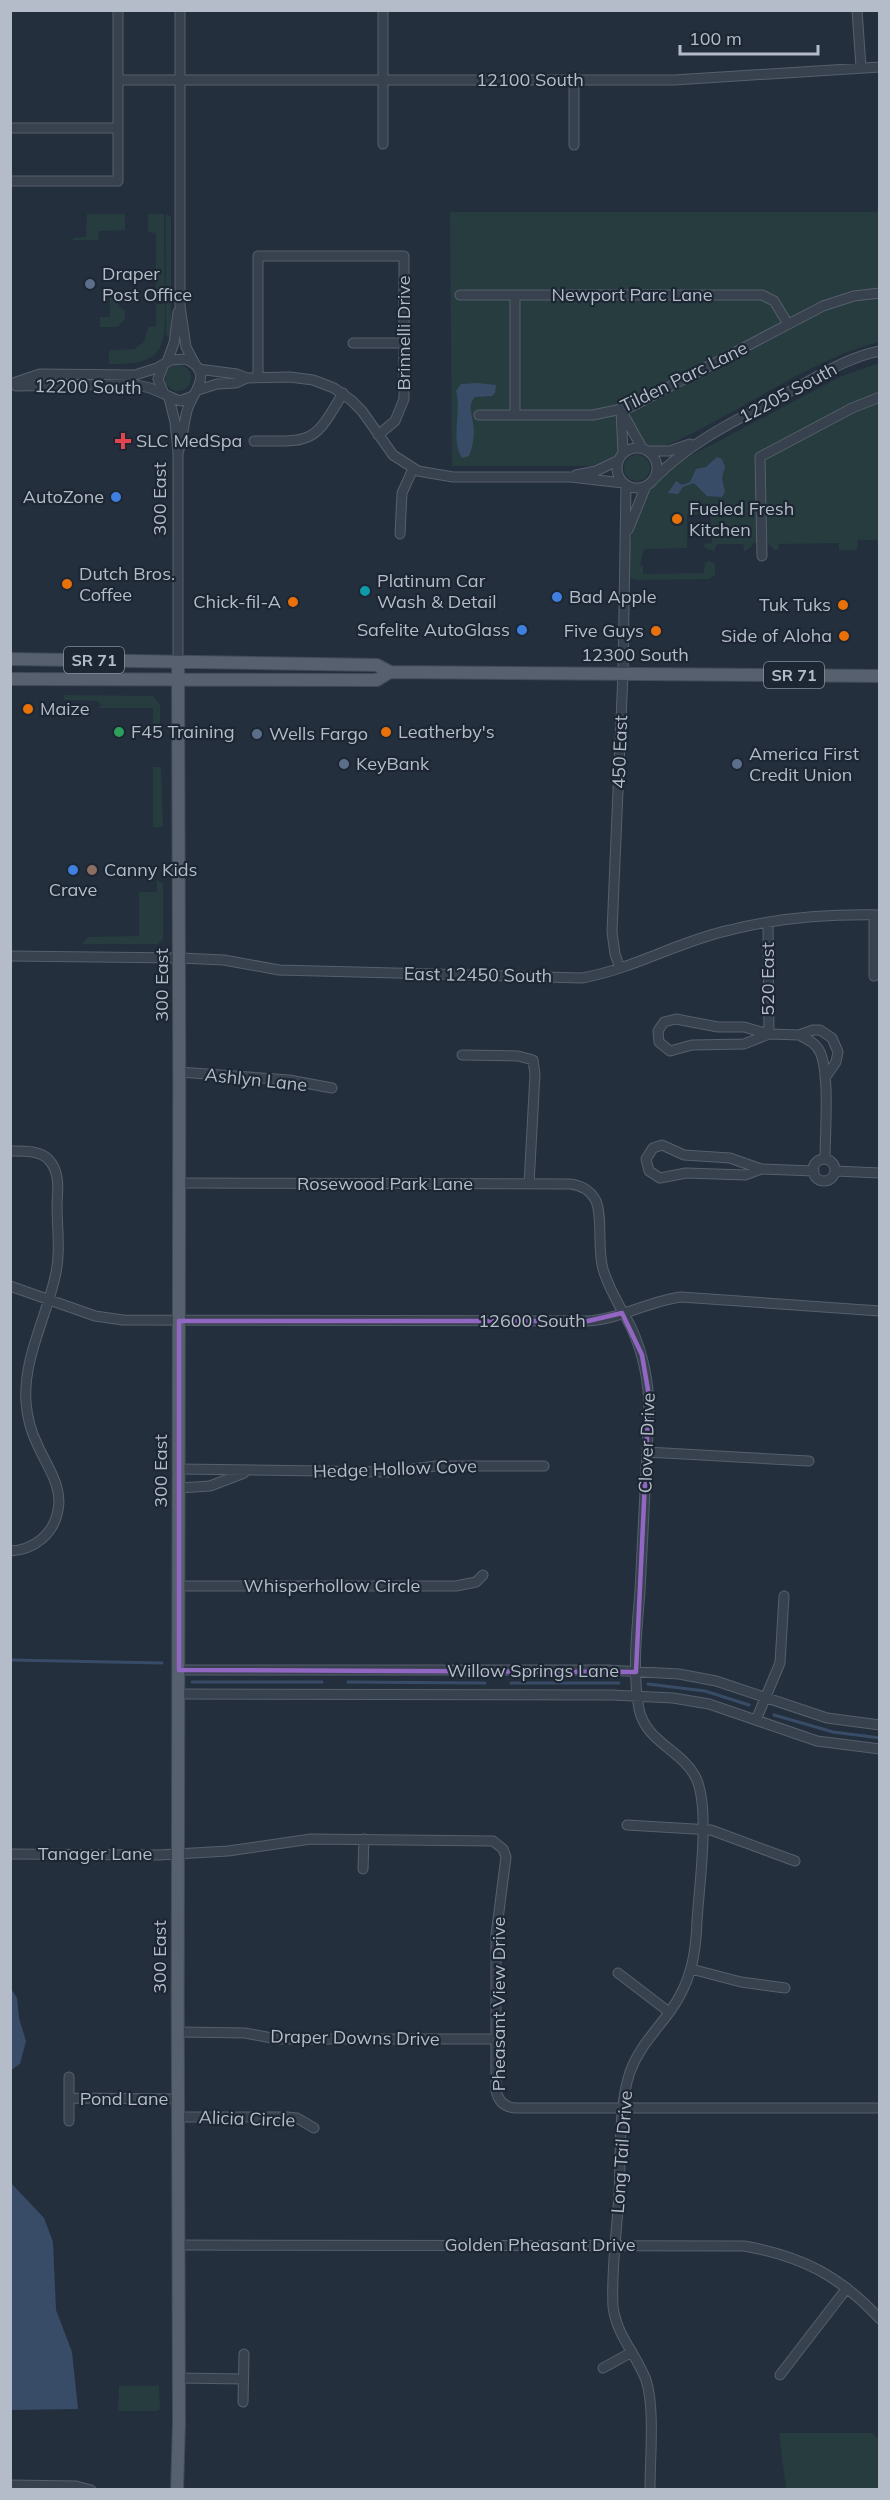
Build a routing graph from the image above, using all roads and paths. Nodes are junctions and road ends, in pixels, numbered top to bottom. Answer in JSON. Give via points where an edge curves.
{"nodes":[{"id":1,"x":118,"y":10,"type":"edge"},
{"id":2,"x":180,"y":10,"type":"edge"},
{"id":3,"x":383,"y":10,"type":"edge"},
{"id":4,"x":857,"y":10,"type":"edge"},
{"id":5,"x":861,"y":67,"type":"junction"},
{"id":6,"x":879,"y":67,"type":"edge"},
{"id":7,"x":118,"y":80,"type":"junction"},
{"id":8,"x":179,"y":80,"type":"junction"},
{"id":9,"x":383,"y":80,"type":"junction"},
{"id":10,"x":574,"y":80,"type":"junction"},
{"id":11,"x":10,"y":128,"type":"edge"},
{"id":12,"x":118,"y":128,"type":"junction"},
{"id":13,"x":383,"y":144,"type":"dead end"},
{"id":14,"x":574,"y":145,"type":"dead end"},
{"id":15,"x":10,"y":181,"type":"edge"},
{"id":16,"x":879,"y":293,"type":"edge"},
{"id":17,"x":460,"y":295,"type":"dead end"},
{"id":18,"x":515,"y":295,"type":"junction"},
{"id":19,"x":180,"y":306,"type":"junction"},
{"id":20,"x":788,"y":324,"type":"junction"},
{"id":21,"x":353,"y":343,"type":"dead end"},
{"id":22,"x":404,"y":343,"type":"junction"},
{"id":23,"x":879,"y":351,"type":"edge"},
{"id":24,"x":166,"y":363,"type":"junction"},
{"id":25,"x":197,"y":366,"type":"junction"},
{"id":26,"x":258,"y":377,"type":"junction"},
{"id":27,"x":247,"y":378,"type":"junction"},
{"id":28,"x":10,"y":384,"type":"edge"},
{"id":29,"x":197,"y":392,"type":"junction"},
{"id":30,"x":343,"y":393,"type":"junction"},
{"id":31,"x":167,"y":396,"type":"junction"},
{"id":32,"x":879,"y":397,"type":"edge"},
{"id":33,"x":621,"y":410,"type":"junction"},
{"id":34,"x":479,"y":415,"type":"dead end"},
{"id":35,"x":515,"y":415,"type":"junction"},
{"id":36,"x":378,"y":435,"type":"junction"},
{"id":37,"x":254,"y":441,"type":"dead end"},
{"id":38,"x":698,"y":442,"type":"junction"},
{"id":39,"x":645,"y":449,"type":"junction"},
{"id":40,"x":178,"y":453,"type":"junction"},
{"id":41,"x":620,"y":457,"type":"junction"},
{"id":42,"x":413,"y":469,"type":"junction"},
{"id":43,"x":571,"y":477,"type":"junction"},
{"id":44,"x":655,"y":478,"type":"junction"},
{"id":45,"x":625,"y":484,"type":"junction"},
{"id":46,"x":646,"y":486,"type":"junction"},
{"id":47,"x":400,"y":534,"type":"dead end"},
{"id":48,"x":626,"y":535,"type":"junction"},
{"id":49,"x":762,"y":556,"type":"dead end"},
{"id":50,"x":10,"y":659,"type":"edge"},
{"id":51,"x":178,"y":662,"type":"junction"},
{"id":52,"x":390,"y":672,"type":"junction"},
{"id":53,"x":623,"y":674,"type":"junction"},
{"id":54,"x":879,"y":676,"type":"edge"},
{"id":55,"x":10,"y":679,"type":"edge"},
{"id":56,"x":178,"y":681,"type":"junction"},
{"id":57,"x":877,"y":915,"type":"edge"},
{"id":58,"x":768,"y":924,"type":"junction"},
{"id":59,"x":10,"y":956,"type":"edge"},
{"id":60,"x":180,"y":958,"type":"junction"},
{"id":61,"x":620,"y":968,"type":"junction"},
{"id":62,"x":874,"y":976,"type":"dead end"},
{"id":63,"x":769,"y":1034,"type":"junction"},
{"id":64,"x":799,"y":1035,"type":"junction"},
{"id":65,"x":462,"y":1055,"type":"dead end"},
{"id":66,"x":179,"y":1072,"type":"junction"},
{"id":67,"x":825,"y":1078,"type":"junction"},
{"id":68,"x":332,"y":1088,"type":"dead end"},
{"id":69,"x":10,"y":1151,"type":"edge"},
{"id":70,"x":825,"y":1159,"type":"junction"},
{"id":71,"x":761,"y":1170,"type":"junction"},
{"id":72,"x":814,"y":1171,"type":"junction"},
{"id":73,"x":835,"y":1171,"type":"junction"},
{"id":74,"x":879,"y":1173,"type":"edge"},
{"id":75,"x":179,"y":1183,"type":"junction"},
{"id":76,"x":529,"y":1184,"type":"junction"},
{"id":77,"x":588,"y":1191,"type":"joint"},
{"id":78,"x":10,"y":1286,"type":"edge"},
{"id":79,"x":48,"y":1299,"type":"junction"},
{"id":80,"x":879,"y":1311,"type":"edge"},
{"id":81,"x":622,"y":1313,"type":"junction"},
{"id":82,"x":180,"y":1321,"type":"junction"},
{"id":83,"x":647,"y":1452,"type":"junction"},
{"id":84,"x":808,"y":1461,"type":"dead end"},
{"id":85,"x":544,"y":1466,"type":"dead end"},
{"id":86,"x":179,"y":1469,"type":"junction"},
{"id":87,"x":246,"y":1472,"type":"junction"},
{"id":88,"x":179,"y":1488,"type":"junction"},
{"id":89,"x":10,"y":1551,"type":"edge"},
{"id":90,"x":483,"y":1575,"type":"dead end"},
{"id":91,"x":178,"y":1586,"type":"junction"},
{"id":92,"x":784,"y":1596,"type":"dead end"},
{"id":93,"x":179,"y":1670,"type":"junction"},
{"id":94,"x":636,"y":1672,"type":"junction"},
{"id":95,"x":179,"y":1694,"type":"junction"},
{"id":96,"x":637,"y":1696,"type":"junction"},
{"id":97,"x":766,"y":1698,"type":"junction"},
{"id":98,"x":756,"y":1720,"type":"junction"},
{"id":99,"x":879,"y":1725,"type":"edge"},
{"id":100,"x":879,"y":1749,"type":"edge"},
{"id":101,"x":627,"y":1825,"type":"dead end"},
{"id":102,"x":702,"y":1829,"type":"junction"},
{"id":103,"x":363,"y":1839,"type":"junction"},
{"id":104,"x":179,"y":1853,"type":"junction"},
{"id":105,"x":10,"y":1854,"type":"edge"},
{"id":106,"x":795,"y":1861,"type":"dead end"},
{"id":107,"x":363,"y":1869,"type":"dead end"},
{"id":108,"x":692,"y":1969,"type":"junction"},
{"id":109,"x":618,"y":1973,"type":"dead end"},
{"id":110,"x":785,"y":1988,"type":"dead end"},
{"id":111,"x":669,"y":2012,"type":"junction"},
{"id":112,"x":178,"y":2032,"type":"junction"},
{"id":113,"x":496,"y":2039,"type":"junction"},
{"id":114,"x":69,"y":2077,"type":"dead end"},
{"id":115,"x":69,"y":2098,"type":"junction"},
{"id":116,"x":178,"y":2099,"type":"junction"},
{"id":117,"x":623,"y":2108,"type":"junction"},
{"id":118,"x":879,"y":2108,"type":"edge"},
{"id":119,"x":178,"y":2118,"type":"junction"},
{"id":120,"x":69,"y":2121,"type":"dead end"},
{"id":121,"x":314,"y":2128,"type":"dead end"},
{"id":122,"x":177,"y":2245,"type":"junction"},
{"id":123,"x":616,"y":2245,"type":"junction"},
{"id":124,"x":847,"y":2288,"type":"junction"},
{"id":125,"x":879,"y":2319,"type":"edge"},
{"id":126,"x":632,"y":2352,"type":"junction"},
{"id":127,"x":244,"y":2354,"type":"dead end"},
{"id":128,"x":603,"y":2368,"type":"dead end"},
{"id":129,"x":780,"y":2375,"type":"dead end"},
{"id":130,"x":179,"y":2378,"type":"junction"},
{"id":131,"x":243,"y":2379,"type":"junction"},
{"id":132,"x":243,"y":2402,"type":"dead end"},
{"id":133,"x":10,"y":2485,"type":"edge"},
{"id":134,"x":650,"y":2489,"type":"edge"},
{"id":135,"x":91,"y":2490,"type":"edge"},
{"id":136,"x":177,"y":2490,"type":"edge"}],
"edges":[{"from":1,"to":7,"type":"street"},
{"from":2,"to":8,"type":"street"},
{"from":3,"to":9,"type":"street"},
{"from":4,"to":5,"type":"street"},
{"from":5,"to":6,"type":"street","name":"12100 South"},
{"from":5,"to":10,"type":"street","name":"12100 South","via":[[674,80]]},
{"from":7,"to":8,"type":"street","name":"12100 South"},
{"from":7,"to":12,"type":"street"},
{"from":8,"to":9,"type":"street","name":"12100 South"},
{"from":8,"to":19,"type":"street"},
{"from":9,"to":10,"type":"street","name":"12100 South"},
{"from":9,"to":13,"type":"street"},
{"from":10,"to":14,"type":"street"},
{"from":11,"to":12,"type":"street"},
{"from":12,"to":15,"type":"street","via":[[118,181]]},
{"from":16,"to":20,"type":"street","name":"Tilden Parc Lane","via":[[838,300]]},
{"from":17,"to":18,"type":"street","name":"Newport Parc Lane"},
{"from":18,"to":20,"type":"street","name":"Newport Parc Lane","via":[[762,295],[774,301]]},
{"from":18,"to":35,"type":"street"},
{"from":19,"to":24,"type":"street"},
{"from":19,"to":25,"type":"street","via":[[186,347]]},
{"from":20,"to":33,"type":"street","name":"Tilden Parc Lane"},
{"from":21,"to":22,"type":"street"},
{"from":22,"to":26,"type":"street","name":"Brinnelli Drive","via":[[404,256],[258,256]]},
{"from":22,"to":36,"type":"street","name":"Brinnelli Drive","via":[[403,405],[395,421]]},
{"from":23,"to":38,"type":"street","name":"12205 South","via":[[837,366]]},
{"from":24,"to":25,"type":"street","via":[[181,358]]},
{"from":24,"to":28,"type":"street","name":"12200 South","via":[[135,375],[40,374]]},
{"from":24,"to":31,"type":"street","via":[[158,379]]},
{"from":25,"to":27,"type":"street"},
{"from":25,"to":29,"type":"street","via":[[201,379]]},
{"from":26,"to":27,"type":"street"},
{"from":26,"to":30,"type":"street","via":[[302,378]]},
{"from":27,"to":29,"type":"street"},
{"from":28,"to":31,"type":"street","name":"12200 South","via":[[132,384]]},
{"from":29,"to":31,"type":"street","via":[[185,400]]},
{"from":29,"to":40,"type":"street","name":"300 East","via":[[187,410]]},
{"from":30,"to":36,"type":"street","via":[[357,405]]},
{"from":30,"to":37,"type":"street","via":[[323,426],[312,435],[296,441]]},
{"from":31,"to":40,"type":"street","name":"300 East","via":[[175,419]]},
{"from":32,"to":49,"type":"street","via":[[760,457]]},
{"from":33,"to":35,"type":"street","name":"Tilden Parc Lane","via":[[593,415]]},
{"from":33,"to":39,"type":"street"},
{"from":33,"to":41,"type":"street"},
{"from":34,"to":35,"type":"street","name":"Tilden Parc Lane"},
{"from":36,"to":42,"type":"street","via":[[393,455]]},
{"from":38,"to":39,"type":"street","name":"12205 South","via":[[669,451]]},
{"from":38,"to":44,"type":"street","name":"12205 South"},
{"from":39,"to":41,"type":"street","via":[[631,448]]},
{"from":39,"to":44,"type":"street","via":[[655,458]]},
{"from":40,"to":51,"type":"street","name":"300 East"},
{"from":41,"to":43,"type":"street","via":[[596,471]]},
{"from":41,"to":45,"type":"street","via":[[617,474]]},
{"from":42,"to":43,"type":"street","via":[[440,476]]},
{"from":42,"to":47,"type":"street","via":[[402,493]]},
{"from":43,"to":45,"type":"street"},
{"from":44,"to":46,"type":"street"},
{"from":45,"to":46,"type":"street"},
{"from":45,"to":48,"type":"street","name":"450 East"},
{"from":46,"to":48,"type":"street","name":"450 East"},
{"from":48,"to":53,"type":"street","name":"450 East"},
{"from":50,"to":51,"type":"main road","name":"12300 South","number":"SR 71"},
{"from":51,"to":52,"type":"main road","name":"12300 South","number":"SR 71","via":[[376,665]]},
{"from":51,"to":56,"type":"main road","name":"300 East"},
{"from":52,"to":53,"type":"main road","name":"12300 South","number":"SR 71"},
{"from":52,"to":56,"type":"main road","name":"12300 South","number":"SR 71","via":[[377,680]]},
{"from":53,"to":54,"type":"main road","name":"12300 South","number":"SR 71"},
{"from":53,"to":61,"type":"street","name":"450 East","via":[[612,932]]},
{"from":55,"to":56,"type":"main road","name":"12300 South","number":"SR 71"},
{"from":56,"to":60,"type":"main road","name":"300 East"},
{"from":57,"to":58,"type":"street","name":"East 12450 South","via":[[821,916]]},
{"from":57,"to":62,"type":"street"},
{"from":58,"to":61,"type":"street","name":"East 12450 South","via":[[729,930]]},
{"from":58,"to":63,"type":"street","name":"520 East"},
{"from":59,"to":60,"type":"street","name":"East 12450 South"},
{"from":60,"to":61,"type":"street","name":"East 12450 South","via":[[224,960],[279,970],[582,978]]},
{"from":60,"to":66,"type":"main road","name":"300 East"},
{"from":63,"to":63,"type":"street","via":[[744,1044],[670,1051],[659,1042],[658,1031],[664,1022],[676,1018]]},
{"from":63,"to":64,"type":"street"},
{"from":64,"to":67,"type":"street","via":[[819,1050]]},
{"from":64,"to":67,"type":"street","via":[[820,1030],[835,1042],[838,1057]]},
{"from":65,"to":76,"type":"street","via":[[533,1060]]},
{"from":66,"to":68,"type":"street","name":"Ashlyn Lane","via":[[289,1080]]},
{"from":66,"to":75,"type":"main road","name":"300 East"},
{"from":67,"to":70,"type":"street"},
{"from":69,"to":79,"type":"street","via":[[44,1156],[57,1175],[57,1268]]},
{"from":70,"to":72,"type":"street","via":[[818,1161]]},
{"from":70,"to":73,"type":"street","via":[[834,1164]]},
{"from":71,"to":71,"type":"street","via":[[660,1178],[649,1171],[646,1159],[650,1151],[662,1145],[684,1155],[730,1158]]},
{"from":71,"to":72,"type":"street"},
{"from":72,"to":73,"type":"street","via":[[817,1178],[824,1180]]},
{"from":73,"to":74,"type":"street"},
{"from":75,"to":76,"type":"street","name":"Rosewood Park Lane"},
{"from":75,"to":82,"type":"main road","name":"300 East"},
{"from":76,"to":77,"type":"street","name":"Rosewood Park Lane","via":[[570,1184]]},
{"from":77,"to":81,"type":"street","name":"Clover Drive","via":[[597,1208],[603,1269]]},
{"from":78,"to":79,"type":"street","name":"12600 South"},
{"from":79,"to":82,"type":"street","name":"12600 South","via":[[113,1320]]},
{"from":79,"to":89,"type":"street","via":[[29,1364],[26,1401],[33,1435],[57,1486],[59,1507],[52,1526],[39,1542]]},
{"from":80,"to":81,"type":"street","name":"12600 South","via":[[681,1297]]},
{"from":81,"to":82,"type":"street","name":"12600 South","via":[[588,1321]]},
{"from":81,"to":83,"type":"street","name":"Clover Drive","via":[[646,1370],[650,1396]]},
{"from":82,"to":86,"type":"main road","name":"300 East"},
{"from":83,"to":84,"type":"street"},
{"from":83,"to":94,"type":"street","name":"Clover Drive"},
{"from":85,"to":87,"type":"street","name":"Hedge Hollow Cove"},
{"from":86,"to":87,"type":"street","name":"Hedge Hollow Cove"},
{"from":86,"to":88,"type":"main road","name":"300 East"},
{"from":87,"to":88,"type":"street","name":"Hedge Hollow Cove","via":[[210,1486]]},
{"from":88,"to":91,"type":"main road","name":"300 East"},
{"from":90,"to":91,"type":"street","name":"Whisperhollow Circle","via":[[476,1582],[456,1586]]},
{"from":91,"to":93,"type":"main road","name":"300 East"},
{"from":92,"to":97,"type":"street","via":[[781,1657]]},
{"from":93,"to":94,"type":"street","name":"Willow Springs Lane"},
{"from":93,"to":95,"type":"main road","name":"300 East"},
{"from":94,"to":96,"type":"street","name":"Long Tail Drive"},
{"from":94,"to":97,"type":"street","name":"Willow Springs Lane","via":[[716,1681]]},
{"from":95,"to":96,"type":"street","name":"Willow Springs Lane"},
{"from":95,"to":104,"type":"main road","name":"300 East"},
{"from":96,"to":98,"type":"street","name":"Willow Springs Lane","via":[[709,1704]]},
{"from":96,"to":102,"type":"street","name":"Long Tail Drive","via":[[646,1728],[679,1756],[695,1776],[702,1797]]},
{"from":97,"to":98,"type":"street"},
{"from":97,"to":99,"type":"street","name":"Willow Springs Lane","via":[[827,1718]]},
{"from":98,"to":100,"type":"street","name":"Willow Springs Lane","via":[[817,1741]]},
{"from":101,"to":102,"type":"street"},
{"from":102,"to":106,"type":"street","via":[[726,1834]]},
{"from":102,"to":108,"type":"street","name":"Long Tail Drive"},
{"from":103,"to":104,"type":"street","name":"Pheasant View Drive","via":[[302,1839],[228,1851]]},
{"from":103,"to":107,"type":"street"},
{"from":103,"to":113,"type":"street","name":"Pheasant View Drive","via":[[484,1839],[503,1849],[506,1862],[496,1935]]},
{"from":104,"to":105,"type":"street","name":"Tanager Lane"},
{"from":104,"to":112,"type":"main road","name":"300 East"},
{"from":108,"to":110,"type":"street"},
{"from":108,"to":111,"type":"street","name":"Long Tail Drive"},
{"from":109,"to":111,"type":"street"},
{"from":111,"to":117,"type":"street","name":"Long Tail Drive","via":[[637,2055]]},
{"from":112,"to":113,"type":"street","name":"Draper Downs Drive","via":[[245,2033],[277,2039]]},
{"from":112,"to":116,"type":"main road","name":"300 East"},
{"from":113,"to":117,"type":"street","name":"Pheasant View Drive","via":[[496,2090],[507,2107]]},
{"from":114,"to":115,"type":"street","name":"Pond Lane"},
{"from":115,"to":116,"type":"street","name":"Pond Lane"},
{"from":115,"to":120,"type":"street","name":"Pond Lane"},
{"from":116,"to":119,"type":"main road","name":"300 East"},
{"from":117,"to":118,"type":"street","name":"Pheasant View Drive"},
{"from":117,"to":123,"type":"street","name":"Long Tail Drive"},
{"from":119,"to":121,"type":"street","name":"Alicia Circle","via":[[287,2117],[306,2121]]},
{"from":119,"to":122,"type":"main road","name":"300 East"},
{"from":122,"to":123,"type":"street","name":"Golden Pheasant Drive"},
{"from":122,"to":130,"type":"main road","name":"300 East"},
{"from":123,"to":124,"type":"street","name":"Golden Pheasant Drive","via":[[722,2245],[766,2250],[806,2262]]},
{"from":123,"to":126,"type":"street","name":"Long Tail Drive","via":[[615,2317]]},
{"from":124,"to":125,"type":"street","name":"Golden Pheasant Drive"},
{"from":124,"to":129,"type":"street"},
{"from":126,"to":128,"type":"street"},
{"from":126,"to":134,"type":"street","name":"Long Tail Drive","via":[[648,2389]]},
{"from":127,"to":131,"type":"street"},
{"from":130,"to":131,"type":"street"},
{"from":130,"to":136,"type":"main road","name":"300 East"},
{"from":131,"to":132,"type":"street"},
{"from":133,"to":135,"type":"street","via":[[76,2486]]}]}
